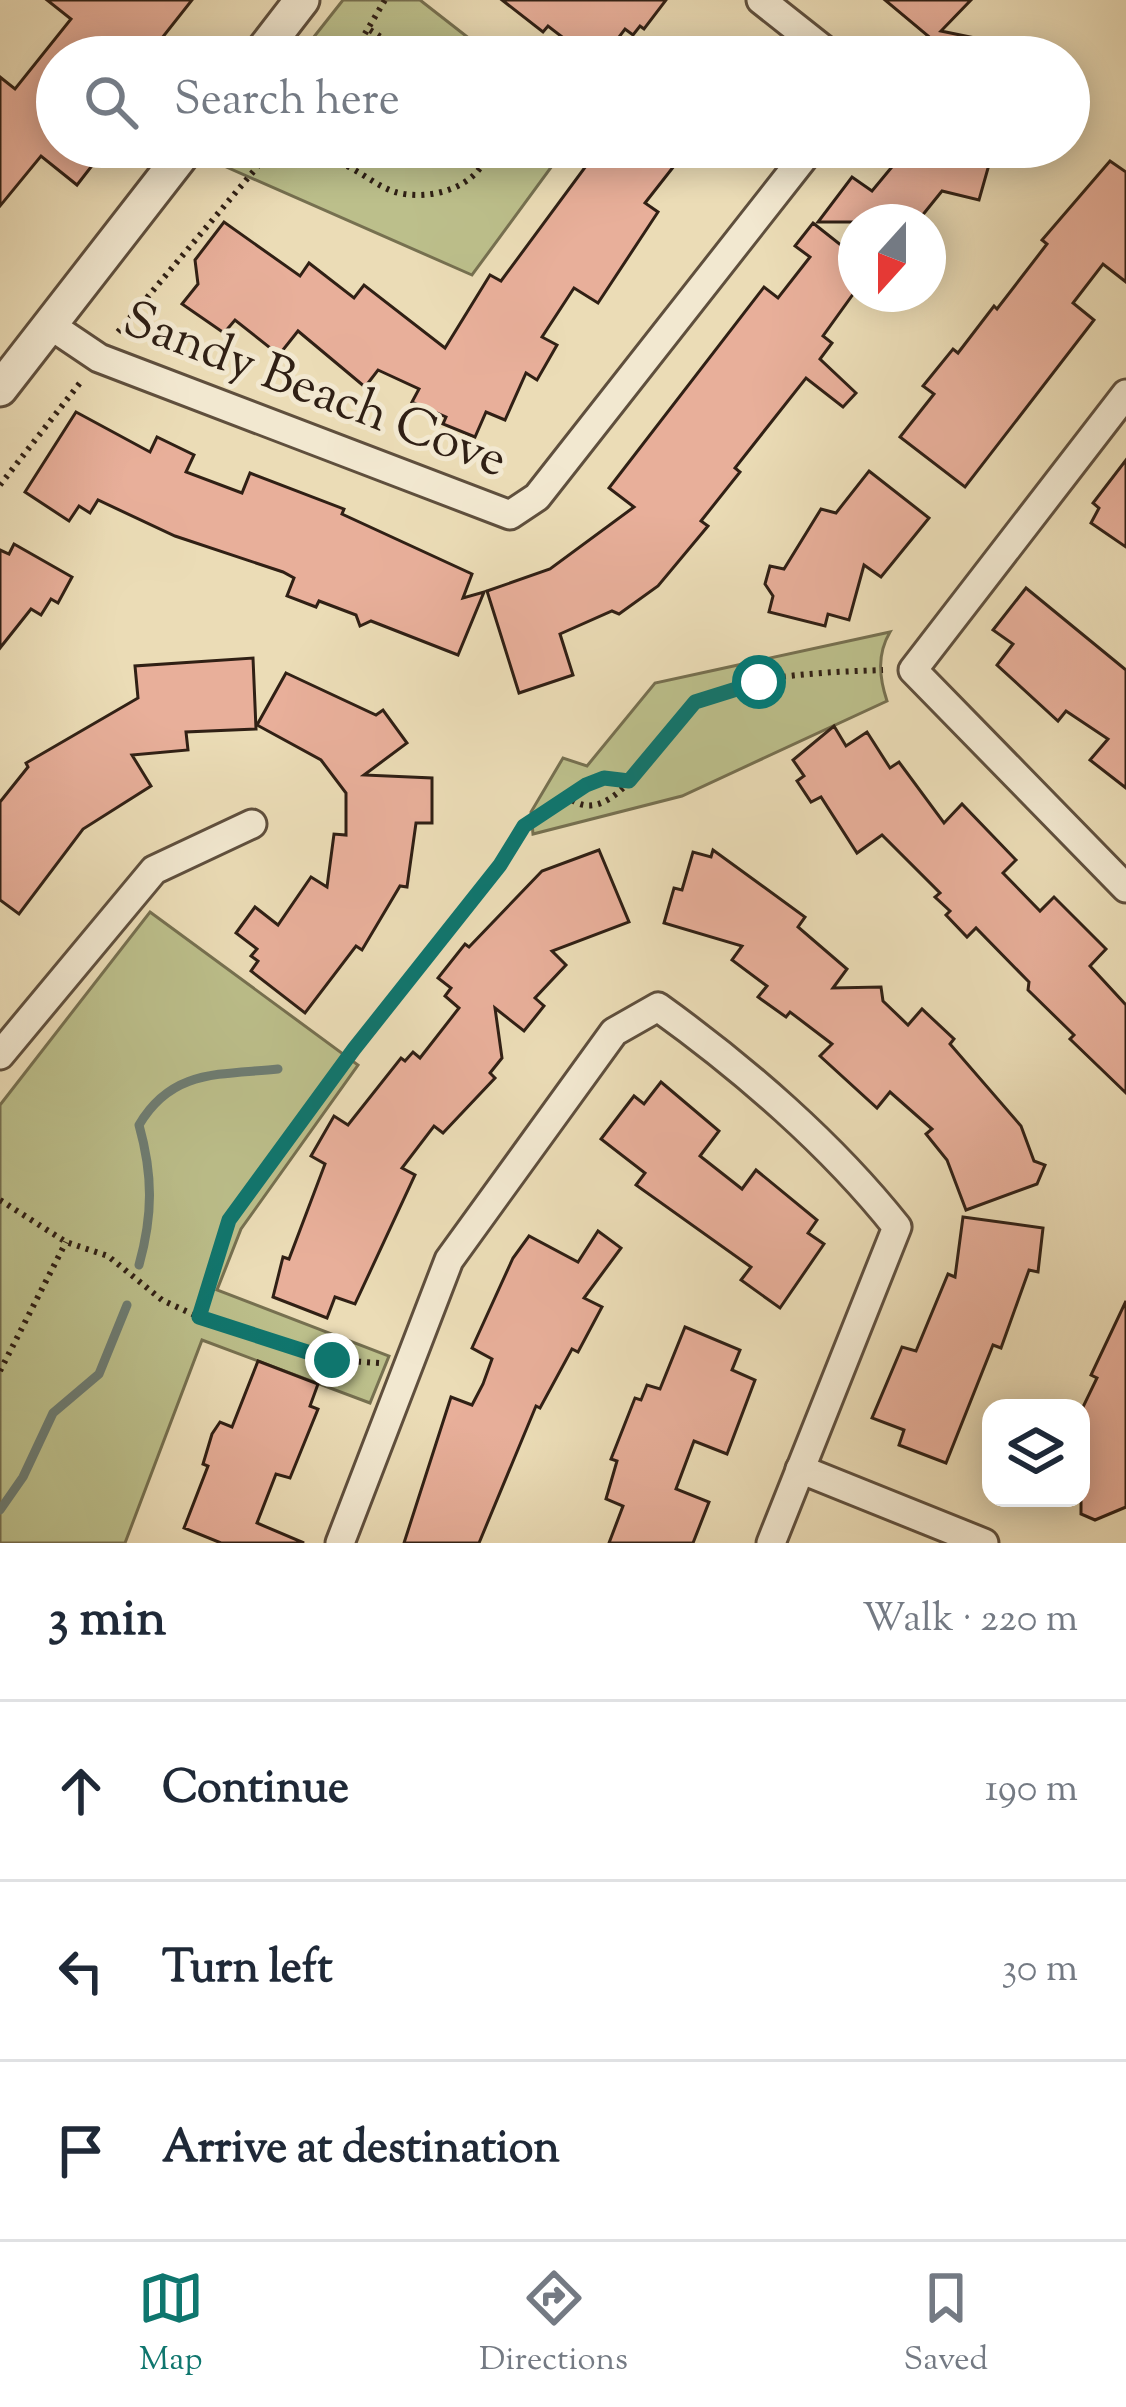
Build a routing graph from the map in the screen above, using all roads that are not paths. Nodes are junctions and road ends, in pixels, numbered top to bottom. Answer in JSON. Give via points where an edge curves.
{"nodes":[{"id":1,"x":302,"y":0,"type":"edge"},
{"id":2,"x":761,"y":0,"type":"edge"},
{"id":3,"x":274,"y":36,"type":"edge"},
{"id":4,"x":806,"y":36,"type":"edge"},
{"id":5,"x":172,"y":168,"type":"edge"},
{"id":6,"x":795,"y":168,"type":"edge"},
{"id":7,"x":50,"y":325,"type":"junction"},
{"id":8,"x":0,"y":388,"type":"edge"},
{"id":9,"x":1126,"y":394,"type":"edge"},
{"id":10,"x":252,"y":824,"type":"dead end"},
{"id":11,"x":1126,"y":888,"type":"edge"},
{"id":12,"x":0,"y":1055,"type":"edge"},
{"id":13,"x":800,"y":1469,"type":"junction"},
{"id":14,"x":340,"y":1543,"type":"edge"},
{"id":15,"x":771,"y":1543,"type":"edge"},
{"id":16,"x":984,"y":1543,"type":"edge"}],
"edges":[{"from":1,"to":3,"type":"street"},
{"from":2,"to":4,"type":"street"},
{"from":5,"to":7,"type":"street"},
{"from":6,"to":7,"type":"street","name":"Sandy Beach Cove","via":[[537,496],[510,515],[99,358]]},
{"from":7,"to":8,"type":"street"},
{"from":9,"to":11,"type":"street","via":[[913,670]]},
{"from":10,"to":12,"type":"street","via":[[154,869]]},
{"from":13,"to":14,"type":"street","via":[[897,1226],[866,1188],[658,1007],[614,1031],[449,1260]]},
{"from":13,"to":15,"type":"street"},
{"from":13,"to":16,"type":"street"}]}
